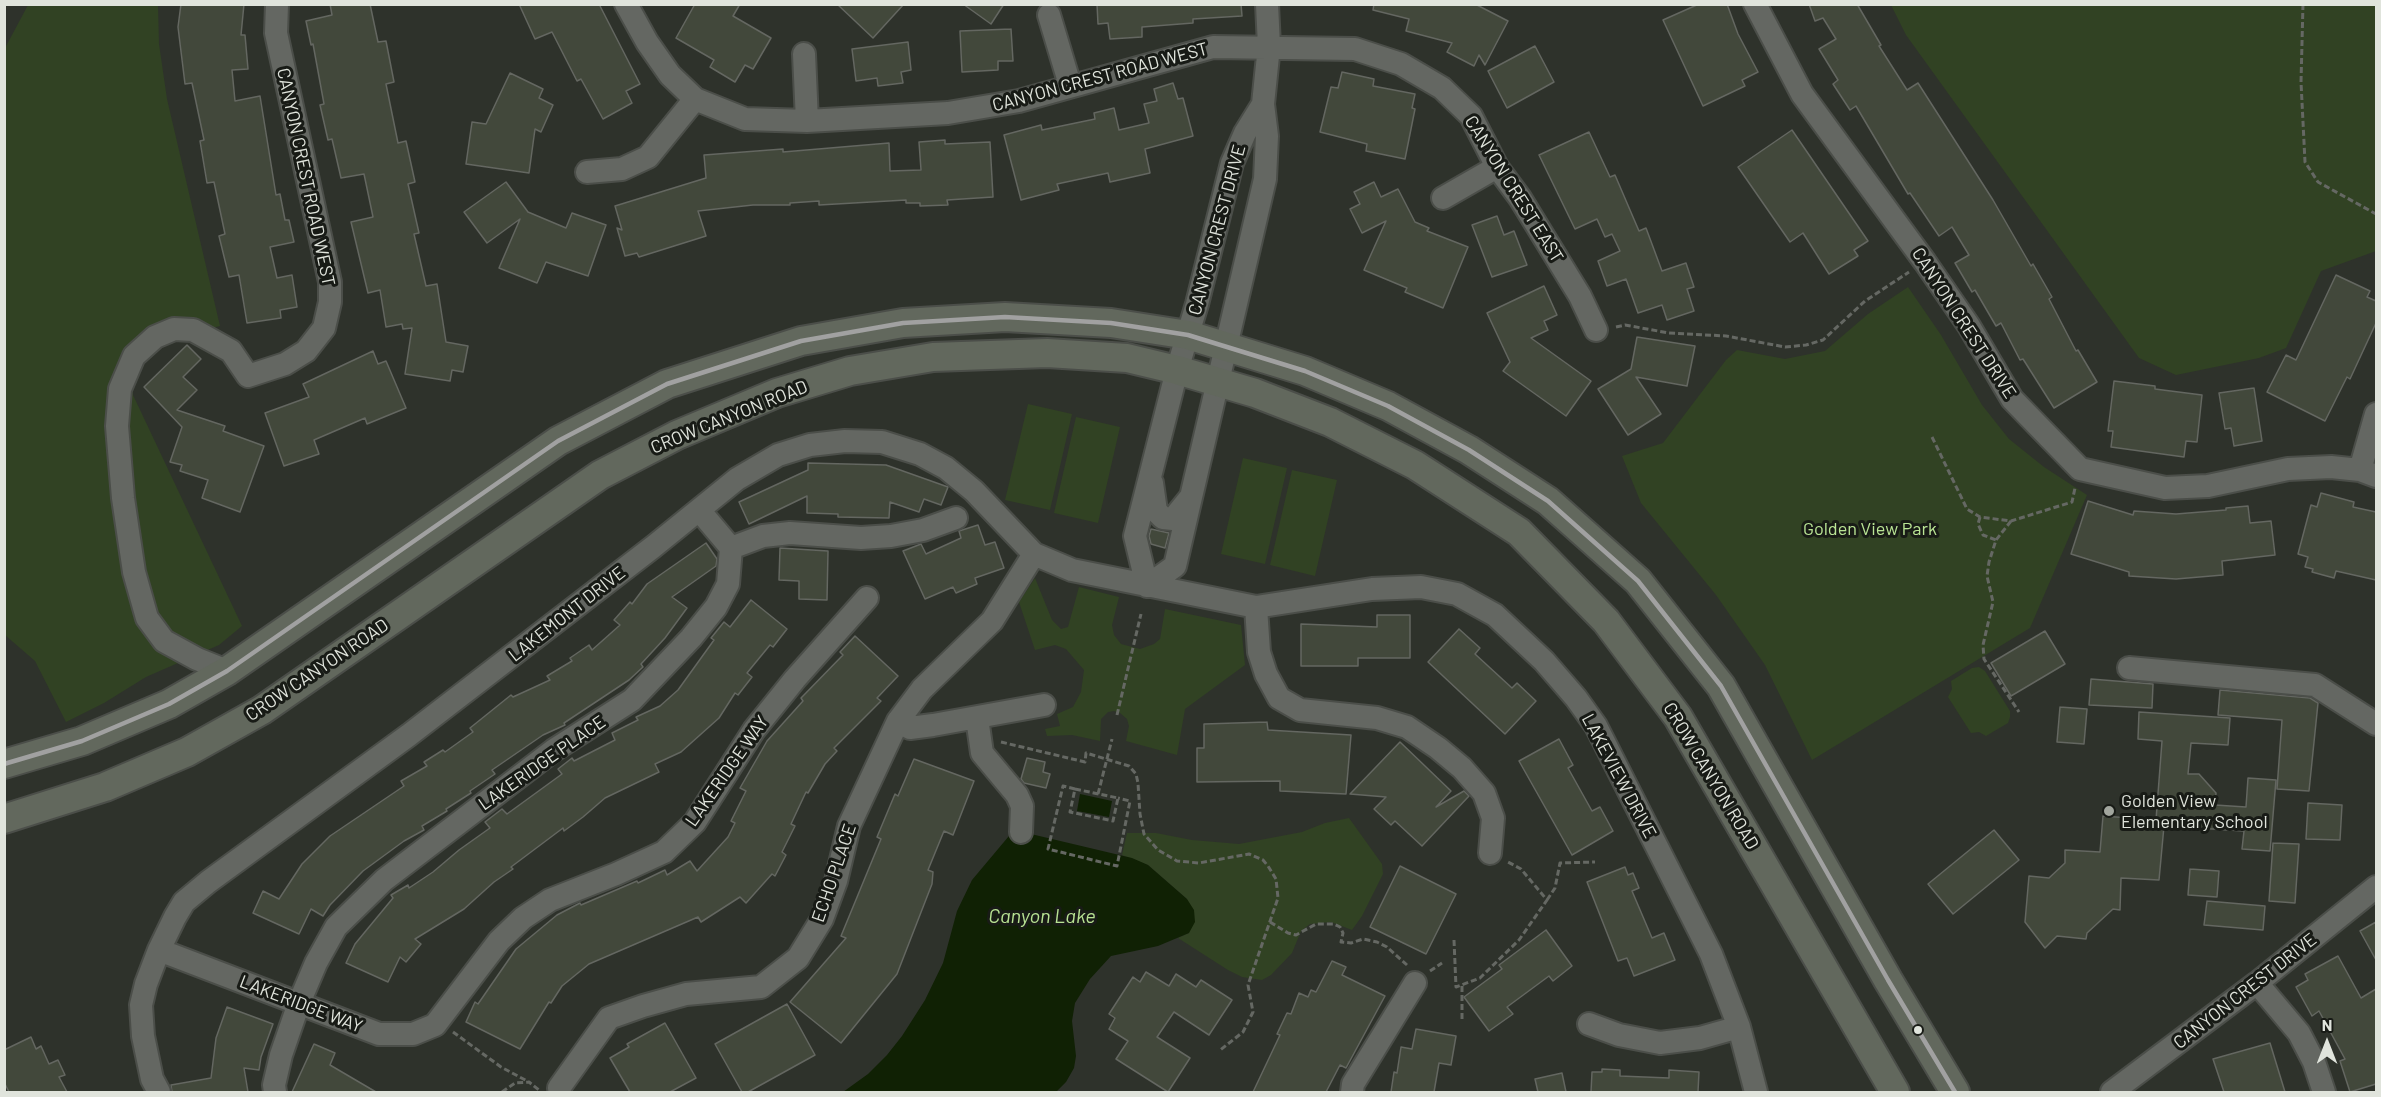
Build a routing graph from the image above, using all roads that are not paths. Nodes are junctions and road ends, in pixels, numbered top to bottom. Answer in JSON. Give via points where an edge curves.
{"nodes":[{"id":1,"x":277,"y":4,"type":"edge"},
{"id":2,"x":626,"y":4,"type":"edge"},
{"id":3,"x":1267,"y":4,"type":"edge"},
{"id":4,"x":1755,"y":4,"type":"edge"},
{"id":5,"x":1049,"y":15,"type":"dead end"},
{"id":6,"x":1269,"y":46,"type":"junction"},
{"id":7,"x":804,"y":54,"type":"dead end"},
{"id":8,"x":1070,"y":85,"type":"junction"},
{"id":9,"x":695,"y":99,"type":"junction"},
{"id":10,"x":1263,"y":104,"type":"junction"},
{"id":11,"x":807,"y":121,"type":"junction"},
{"id":12,"x":1497,"y":167,"type":"junction"},
{"id":13,"x":587,"y":172,"type":"dead end"},
{"id":14,"x":1443,"y":198,"type":"dead end"},
{"id":15,"x":1596,"y":330,"type":"road end"},
{"id":16,"x":1188,"y":335,"type":"junction"},
{"id":17,"x":1225,"y":346,"type":"junction"},
{"id":18,"x":1177,"y":370,"type":"junction"},
{"id":19,"x":1218,"y":382,"type":"junction"},
{"id":20,"x":2376,"y":414,"type":"edge"},
{"id":21,"x":2368,"y":473,"type":"edge"},
{"id":22,"x":1150,"y":475,"type":"junction"},
{"id":23,"x":1192,"y":496,"type":"junction"},
{"id":24,"x":699,"y":510,"type":"junction"},
{"id":25,"x":956,"y":518,"type":"dead end"},
{"id":26,"x":731,"y":548,"type":"junction"},
{"id":27,"x":1034,"y":554,"type":"junction"},
{"id":28,"x":1147,"y":586,"type":"junction"},
{"id":29,"x":867,"y":598,"type":"dead end"},
{"id":30,"x":1256,"y":607,"type":"junction"},
{"id":31,"x":2128,"y":668,"type":"dead end"},
{"id":32,"x":227,"y":671,"type":"junction"},
{"id":33,"x":1044,"y":705,"type":"dead end"},
{"id":34,"x":985,"y":717,"type":"junction"},
{"id":35,"x":897,"y":722,"type":"junction"},
{"id":36,"x":2376,"y":724,"type":"edge"},
{"id":37,"x":4,"y":764,"type":"edge"},
{"id":38,"x":4,"y":819,"type":"edge"},
{"id":39,"x":1020,"y":832,"type":"dead end"},
{"id":40,"x":1490,"y":853,"type":"road end"},
{"id":41,"x":2376,"y":887,"type":"edge"},
{"id":42,"x":159,"y":950,"type":"junction"},
{"id":43,"x":1415,"y":983,"type":"road end"},
{"id":44,"x":2257,"y":984,"type":"junction"},
{"id":45,"x":299,"y":1003,"type":"junction"},
{"id":46,"x":1589,"y":1024,"type":"dead end"},
{"id":47,"x":1739,"y":1027,"type":"junction"},
{"id":48,"x":551,"y":1090,"type":"edge"},
{"id":49,"x":159,"y":1092,"type":"edge"},
{"id":50,"x":275,"y":1092,"type":"edge"},
{"id":51,"x":1352,"y":1092,"type":"edge"},
{"id":52,"x":1756,"y":1092,"type":"edge"},
{"id":53,"x":1894,"y":1092,"type":"edge"},
{"id":54,"x":1955,"y":1092,"type":"edge"},
{"id":55,"x":2112,"y":1092,"type":"edge"},
{"id":56,"x":2324,"y":1092,"type":"edge"}],
"edges":[{"from":1,"to":32,"type":"street","name":"CANYON CREST ROAD WEST","via":[[276,33],[330,282],[324,328],[306,351],[285,364],[248,375],[231,351],[193,330],[174,329],[154,337],[134,356],[120,389],[117,426],[134,572],[147,618],[164,641]]},
{"from":2,"to":9,"type":"street","name":"CANYON CREST ROAD WEST","via":[[646,42],[670,75]]},
{"from":3,"to":6,"type":"street","name":"CANYON CREST DRIVE"},
{"from":4,"to":21,"type":"street","name":"CANYON CREST DRIVE","via":[[1802,94],[1925,262],[2012,399],[2080,469],[2165,488],[2208,486],[2288,469],[2331,467]]},
{"from":5,"to":8,"type":"street"},
{"from":6,"to":8,"type":"street","name":"CANYON CREST ROAD WEST","via":[[1212,47]]},
{"from":6,"to":10,"type":"street","name":"CANYON CREST DRIVE"},
{"from":6,"to":12,"type":"street","name":"CANYON CREST EAST","via":[[1355,49],[1401,64],[1442,88],[1471,117]]},
{"from":7,"to":11,"type":"street"},
{"from":8,"to":11,"type":"street","name":"CANYON CREST ROAD WEST","via":[[1019,101],[948,113]]},
{"from":9,"to":11,"type":"street","name":"CANYON CREST ROAD WEST","via":[[745,120]]},
{"from":9,"to":13,"type":"street","via":[[648,157],[622,169]]},
{"from":10,"to":16,"type":"street","name":"CANYON CREST DRIVE","via":[[1232,163]]},
{"from":10,"to":17,"type":"street","name":"CANYON CREST DRIVE","via":[[1267,136],[1265,179]]},
{"from":12,"to":14,"type":"street"},
{"from":12,"to":15,"type":"street","name":"CANYON CREST EAST","via":[[1580,296]]},
{"from":16,"to":17,"type":"main road"},
{"from":16,"to":18,"type":"street","name":"CANYON CREST DRIVE"},
{"from":16,"to":32,"type":"main road","via":[[1111,323],[1005,317],[903,323],[801,341],[667,384],[558,441]]},
{"from":17,"to":19,"type":"street","name":"CANYON CREST DRIVE"},
{"from":17,"to":54,"type":"main road","via":[[1305,371],[1388,406],[1468,450],[1548,501],[1638,581],[1721,686]]},
{"from":18,"to":19,"type":"main road","name":"CROW CANYON ROAD"},
{"from":18,"to":22,"type":"street","name":"CANYON CREST DRIVE"},
{"from":18,"to":38,"type":"main road","name":"CROW CANYON ROAD","via":[[1127,358],[1047,353],[933,357],[850,371],[777,393],[677,435],[600,475],[262,710],[187,752],[105,787]]},
{"from":19,"to":23,"type":"street","name":"CANYON CREST DRIVE"},
{"from":19,"to":53,"type":"main road","name":"CROW CANYON ROAD","via":[[1330,422],[1415,465],[1519,532],[1606,621],[1678,717]]},
{"from":20,"to":21,"type":"street"},
{"from":22,"to":23,"type":"street","via":[[1156,511],[1163,518],[1173,519]]},
{"from":22,"to":28,"type":"street","name":"CANYON CREST DRIVE","via":[[1136,536]]},
{"from":23,"to":28,"type":"street","name":"CANYON CREST DRIVE","via":[[1175,566]]},
{"from":24,"to":26,"type":"street"},
{"from":24,"to":27,"type":"street","name":"LAKEMONT DRIVE","via":[[737,479],[778,455],[833,442],[882,442],[920,454],[946,468],[974,491]]},
{"from":24,"to":42,"type":"street","name":"LAKEMONT DRIVE","via":[[409,735],[208,882],[184,902]]},
{"from":25,"to":26,"type":"street","via":[[891,537],[790,533],[763,536]]},
{"from":26,"to":45,"type":"street","name":"LAKERIDGE PLACE","via":[[728,584],[716,607],[633,700],[554,750],[384,880],[336,927]]},
{"from":27,"to":28,"type":"street","name":"LAKEMONT DRIVE","via":[[1072,570]]},
{"from":27,"to":35,"type":"street","name":"ECHO PLACE","via":[[992,621],[922,689]]},
{"from":28,"to":30,"type":"street","name":"LAKEVIEW DRIVE"},
{"from":29,"to":45,"type":"street","name":"LAKERIDGE WAY","via":[[754,730],[695,822],[664,852],[550,900],[523,918],[499,941],[435,1025],[413,1034],[379,1034]]},
{"from":30,"to":40,"type":"street","via":[[1259,652],[1279,698],[1300,710],[1377,718],[1407,727],[1438,748],[1484,793],[1493,818]]},
{"from":30,"to":47,"type":"street","name":"LAKEVIEW DRIVE","via":[[1372,589],[1421,586],[1457,594],[1495,615],[1544,661],[1596,726],[1711,954]]},
{"from":31,"to":36,"type":"street","via":[[2315,685]]},
{"from":32,"to":37,"type":"main road","via":[[170,704],[82,741]]},
{"from":33,"to":34,"type":"street"},
{"from":34,"to":35,"type":"street","via":[[910,728]]},
{"from":34,"to":39,"type":"street","via":[[982,753],[1017,795],[1023,815]]},
{"from":35,"to":48,"type":"street","name":"ECHO PLACE","via":[[849,826],[822,919],[798,958],[761,987],[686,994],[609,1018]]},
{"from":41,"to":44,"type":"street","name":"CANYON CREST DRIVE"},
{"from":42,"to":45,"type":"street","name":"LAKERIDGE WAY"},
{"from":42,"to":49,"type":"street","name":"LAKEMONT DRIVE","via":[[141,1005],[143,1036]]},
{"from":43,"to":51,"type":"street","via":[[1353,1084]]},
{"from":44,"to":55,"type":"street","name":"CANYON CREST DRIVE"},
{"from":44,"to":56,"type":"street","via":[[2299,1033]]},
{"from":45,"to":50,"type":"street","name":"LAKERIDGE PLACE","via":[[281,1055]]},
{"from":46,"to":47,"type":"street","via":[[1660,1043],[1700,1038]]},
{"from":47,"to":52,"type":"street","name":"LAKEVIEW DRIVE"}]}
